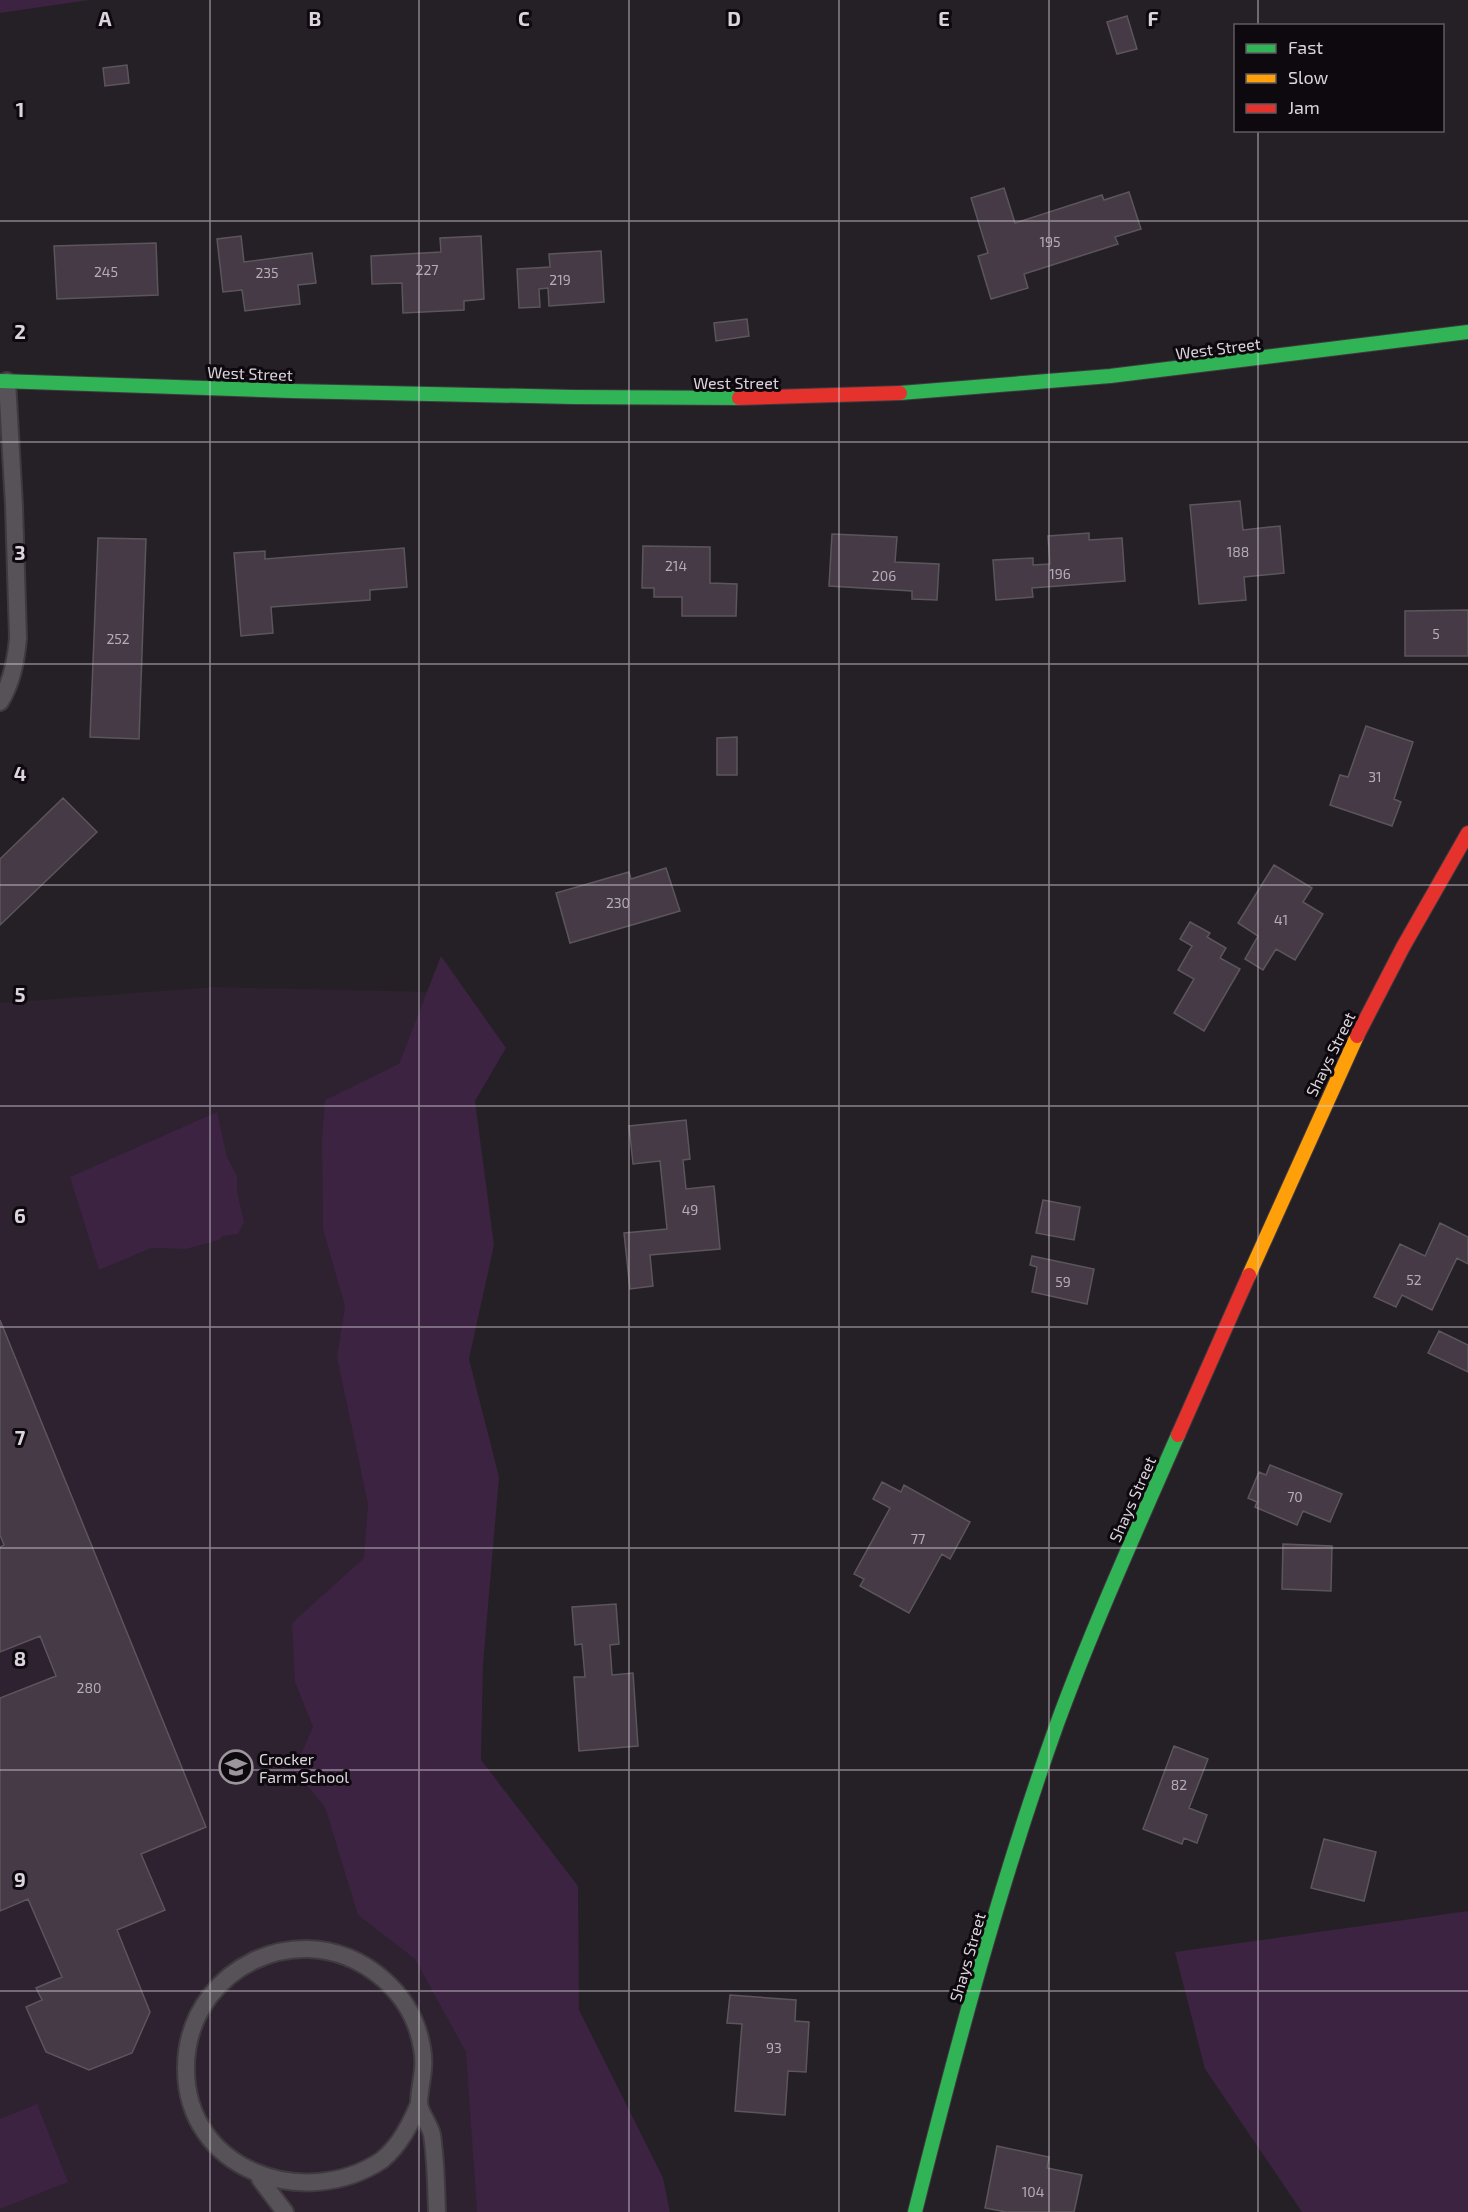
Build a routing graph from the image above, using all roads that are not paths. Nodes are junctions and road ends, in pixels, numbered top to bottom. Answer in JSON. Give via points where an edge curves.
{"nodes":[{"id":1,"x":1468,"y":332,"type":"edge"},
{"id":2,"x":4,"y":381,"type":"edge"},
{"id":3,"x":7,"y":537,"type":"edge"},
{"id":4,"x":0,"y":702,"type":"edge"},
{"id":5,"x":1468,"y":833,"type":"edge"},
{"id":6,"x":419,"y":2104,"type":"junction"},
{"id":7,"x":260,"y":2180,"type":"junction"},
{"id":8,"x":285,"y":2212,"type":"edge"},
{"id":9,"x":437,"y":2212,"type":"edge"},
{"id":10,"x":915,"y":2212,"type":"edge"}],
"edges":[{"from":1,"to":2,"type":"main road","name":"West Street","via":[[1093,378],[793,398],[402,394]]},
{"from":2,"to":3,"type":"lane"},
{"from":3,"to":4,"type":"lane","via":[[18,638],[16,660]]},
{"from":5,"to":10,"type":"main road","name":"Shays Street","via":[[1411,932],[1324,1106],[1084,1655],[1017,1845],[968,2009]]},
{"from":6,"to":7,"type":"lane","via":[[395,2147],[356,2176],[341,2183],[309,2188]]},
{"from":6,"to":7,"type":"lane","via":[[422,2047],[409,2011],[386,1981],[355,1960],[318,1950],[280,1952],[245,1965],[216,1989],[195,2021],[187,2049],[186,2077],[194,2114],[214,2146]]},
{"from":6,"to":9,"type":"lane","via":[[432,2134]]},
{"from":7,"to":8,"type":"lane"}]}
